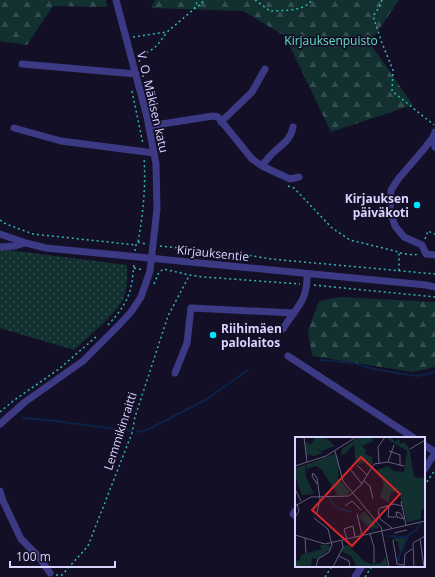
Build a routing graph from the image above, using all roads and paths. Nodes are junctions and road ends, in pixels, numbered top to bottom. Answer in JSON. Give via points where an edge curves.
{"nodes":[{"id":1,"x":116,"y":0,"type":"edge"},
{"id":2,"x":198,"y":0,"type":"edge"},
{"id":3,"x":204,"y":0,"type":"edge"},
{"id":4,"x":256,"y":0,"type":"edge"},
{"id":5,"x":312,"y":0,"type":"edge"},
{"id":6,"x":382,"y":0,"type":"edge"},
{"id":7,"x":194,"y":9,"type":"junction"},
{"id":8,"x":167,"y":32,"type":"junction"},
{"id":9,"x":127,"y":38,"type":"junction"},
{"id":10,"x":131,"y":58,"type":"junction"},
{"id":11,"x":22,"y":64,"type":"dead end"},
{"id":12,"x":265,"y":69,"type":"dead end"},
{"id":13,"x":136,"y":74,"type":"junction"},
{"id":14,"x":132,"y":89,"type":"dead end"},
{"id":15,"x":221,"y":122,"type":"junction"},
{"id":16,"x":149,"y":126,"type":"junction"},
{"id":17,"x":435,"y":126,"type":"edge"},
{"id":18,"x":293,"y":127,"type":"dead end"},
{"id":19,"x":14,"y":128,"type":"dead end"},
{"id":20,"x":434,"y":134,"type":"edge"},
{"id":21,"x":142,"y":136,"type":"junction"},
{"id":22,"x":151,"y":136,"type":"junction"},
{"id":23,"x":435,"y":147,"type":"edge"},
{"id":24,"x":143,"y":151,"type":"junction"},
{"id":25,"x":154,"y":153,"type":"junction"},
{"id":26,"x":262,"y":166,"type":"junction"},
{"id":27,"x":299,"y":178,"type":"dead end"},
{"id":28,"x":287,"y":185,"type":"dead end"},
{"id":29,"x":0,"y":220,"type":"edge"},
{"id":30,"x":0,"y":234,"type":"edge"},
{"id":31,"x":138,"y":242,"type":"junction"},
{"id":32,"x":26,"y":243,"type":"junction"},
{"id":33,"x":136,"y":245,"type":"junction"},
{"id":34,"x":153,"y":245,"type":"junction"},
{"id":35,"x":0,"y":247,"type":"edge"},
{"id":36,"x":435,"y":255,"type":"edge"},
{"id":37,"x":134,"y":257,"type":"junction"},
{"id":38,"x":152,"y":259,"type":"junction"},
{"id":39,"x":399,"y":271,"type":"junction"},
{"id":40,"x":159,"y":272,"type":"dead end"},
{"id":41,"x":307,"y":274,"type":"junction"},
{"id":42,"x":435,"y":274,"type":"edge"},
{"id":43,"x":189,"y":275,"type":"junction"},
{"id":44,"x":435,"y":284,"type":"edge"},
{"id":45,"x":308,"y":285,"type":"junction"},
{"id":46,"x":426,"y":285,"type":"junction"},
{"id":47,"x":435,"y":287,"type":"edge"},
{"id":48,"x":435,"y":297,"type":"edge"},
{"id":49,"x":294,"y":313,"type":"junction"},
{"id":50,"x":108,"y":326,"type":"dead end"},
{"id":51,"x":276,"y":329,"type":"dead end"},
{"id":52,"x":97,"y":336,"type":"dead end"},
{"id":53,"x":288,"y":356,"type":"dead end"},
{"id":54,"x":175,"y":373,"type":"dead end"},
{"id":55,"x":0,"y":412,"type":"edge"},
{"id":56,"x":0,"y":424,"type":"edge"},
{"id":57,"x":412,"y":437,"type":"edge"},
{"id":58,"x":425,"y":446,"type":"edge"},
{"id":59,"x":435,"y":453,"type":"edge"},
{"id":60,"x":425,"y":468,"type":"edge"},
{"id":61,"x":435,"y":470,"type":"edge"},
{"id":62,"x":425,"y":485,"type":"edge"},
{"id":63,"x":0,"y":491,"type":"edge"},
{"id":64,"x":331,"y":567,"type":"edge"},
{"id":65,"x":361,"y":567,"type":"edge"},
{"id":66,"x":371,"y":567,"type":"edge"},
{"id":67,"x":50,"y":573,"type":"joint"},
{"id":68,"x":325,"y":577,"type":"edge"},
{"id":69,"x":355,"y":577,"type":"edge"},
{"id":70,"x":365,"y":577,"type":"edge"}],
"edges":[{"from":1,"to":9,"type":"street","name":"V. O. Mäkisen katu"},
{"from":2,"to":7,"type":"path"},
{"from":3,"to":7,"type":"path"},
{"from":4,"to":5,"type":"path","via":[[270,11],[294,10]]},
{"from":6,"to":17,"type":"path","via":[[373,16],[393,70],[392,91]]},
{"from":7,"to":8,"type":"path"},
{"from":8,"to":9,"type":"path"},
{"from":8,"to":10,"type":"path","via":[[156,48]]},
{"from":9,"to":10,"type":"street","name":"V. O. Mäkisen katu"},
{"from":10,"to":13,"type":"street","name":"V. O. Mäkisen katu"},
{"from":11,"to":13,"type":"street"},
{"from":12,"to":15,"type":"street","via":[[252,92]]},
{"from":13,"to":16,"type":"street","name":"V. O. Mäkisen katu"},
{"from":14,"to":21,"type":"path"},
{"from":15,"to":16,"type":"street","via":[[218,118],[209,116]]},
{"from":15,"to":26,"type":"street","via":[[252,159]]},
{"from":16,"to":22,"type":"street","name":"V. O. Mäkisen katu"},
{"from":18,"to":26,"type":"street","via":[[292,134],[285,143]]},
{"from":19,"to":24,"type":"street","via":[[61,141]]},
{"from":20,"to":23,"type":"street"},
{"from":20,"to":36,"type":"street","via":[[391,190],[390,210],[395,226],[404,237],[422,245],[426,254]]},
{"from":21,"to":22,"type":"path"},
{"from":21,"to":24,"type":"path"},
{"from":22,"to":25,"type":"street","name":"V. O. Mäkisen katu"},
{"from":24,"to":25,"type":"street"},
{"from":24,"to":31,"type":"path","via":[[144,202]]},
{"from":25,"to":34,"type":"street","name":"V. O. Mäkisen katu","via":[[157,209]]},
{"from":26,"to":27,"type":"street","via":[[290,179]]},
{"from":28,"to":39,"type":"path","via":[[294,188],[332,228],[350,240],[399,252]]},
{"from":29,"to":33,"type":"path","via":[[33,234]]},
{"from":30,"to":32,"type":"street","name":"Kirjauksentie"},
{"from":31,"to":33,"type":"path"},
{"from":31,"to":34,"type":"path"},
{"from":32,"to":35,"type":"street"},
{"from":32,"to":37,"type":"street","name":"Kirjauksentie","via":[[46,248]]},
{"from":33,"to":37,"type":"path"},
{"from":34,"to":38,"type":"street","name":"V. O. Mäkisen katu"},
{"from":34,"to":39,"type":"path"},
{"from":37,"to":38,"type":"street","name":"Kirjauksentie"},
{"from":37,"to":50,"type":"path","via":[[129,297]]},
{"from":38,"to":41,"type":"street","name":"Kirjauksentie"},
{"from":38,"to":56,"type":"street","name":"V. O. Mäkisen katu","via":[[141,297],[131,312],[83,360],[25,402]]},
{"from":39,"to":42,"type":"path"},
{"from":40,"to":43,"type":"path","via":[[164,268]]},
{"from":41,"to":45,"type":"street"},
{"from":41,"to":46,"type":"street","name":"Kirjauksentie"},
{"from":43,"to":45,"type":"path"},
{"from":43,"to":67,"type":"path","name":"Lemmikinraitti","via":[[168,316],[132,433],[88,546],[62,575]]},
{"from":44,"to":46,"type":"street","name":"Kirjauksentie"},
{"from":45,"to":48,"type":"path"},
{"from":45,"to":49,"type":"street","via":[[305,296]]},
{"from":46,"to":47,"type":"street","name":"Kirjauksentie"},
{"from":49,"to":51,"type":"street","via":[[283,329]]},
{"from":49,"to":54,"type":"street","via":[[191,308],[187,343]]},
{"from":52,"to":55,"type":"path","via":[[59,369]]},
{"from":53,"to":57,"type":"street"},
{"from":58,"to":59,"type":"street"},
{"from":59,"to":60,"type":"street"},
{"from":61,"to":62,"type":"path"},
{"from":63,"to":67,"type":"street","via":[[21,539]]},
{"from":64,"to":68,"type":"path"},
{"from":65,"to":69,"type":"street"},
{"from":66,"to":70,"type":"path"}]}
